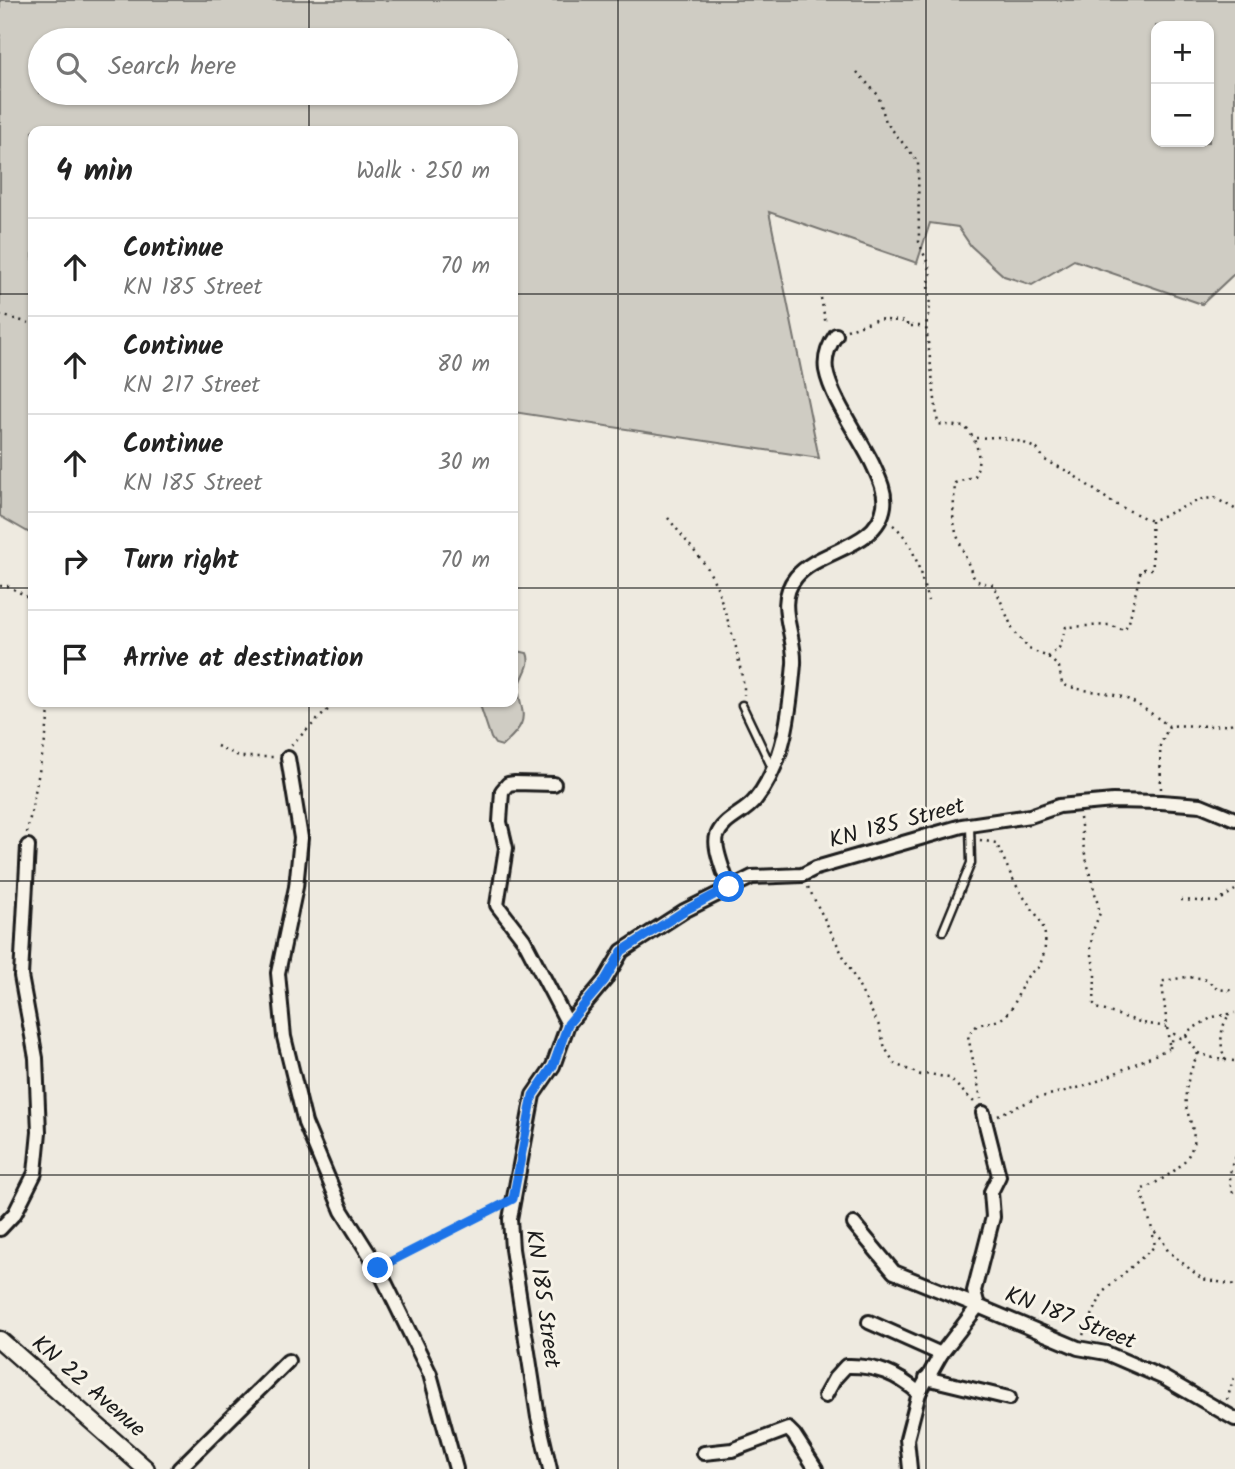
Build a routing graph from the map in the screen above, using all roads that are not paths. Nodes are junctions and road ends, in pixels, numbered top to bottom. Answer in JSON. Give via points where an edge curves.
{"nodes":[{"id":1,"x":836,"y":335,"type":"road end"},
{"id":2,"x":742,"y":705,"type":"road end"},
{"id":3,"x":288,"y":758,"type":"road end"},
{"id":4,"x":772,"y":770,"type":"junction"},
{"id":5,"x":554,"y":784,"type":"dead end"},
{"id":6,"x":1235,"y":818,"type":"edge"},
{"id":7,"x":962,"y":826,"type":"junction"},
{"id":8,"x":28,"y":846,"type":"road end"},
{"id":9,"x":729,"y":887,"type":"junction"},
{"id":10,"x":943,"y":931,"type":"dead end"},
{"id":11,"x":568,"y":1024,"type":"junction"},
{"id":12,"x":983,"y":1113,"type":"road end"},
{"id":13,"x":853,"y":1224,"type":"dead end"},
{"id":14,"x":0,"y":1229,"type":"edge"},
{"id":15,"x":978,"y":1306,"type":"junction"},
{"id":16,"x":869,"y":1322,"type":"dead end"},
{"id":17,"x":0,"y":1340,"type":"edge"},
{"id":18,"x":941,"y":1354,"type":"junction"},
{"id":19,"x":288,"y":1361,"type":"dead end"},
{"id":20,"x":926,"y":1378,"type":"junction"},
{"id":21,"x":919,"y":1393,"type":"junction"},
{"id":22,"x":825,"y":1396,"type":"dead end"},
{"id":23,"x":1009,"y":1398,"type":"dead end"},
{"id":24,"x":1235,"y":1419,"type":"edge"},
{"id":25,"x":704,"y":1453,"type":"dead end"},
{"id":26,"x":146,"y":1469,"type":"edge"},
{"id":27,"x":179,"y":1469,"type":"edge"},
{"id":28,"x":456,"y":1469,"type":"edge"},
{"id":29,"x":550,"y":1469,"type":"edge"},
{"id":30,"x":816,"y":1469,"type":"edge"},
{"id":31,"x":910,"y":1469,"type":"edge"}],
"edges":[{"from":1,"to":4,"type":"street","via":[[826,354],[826,370],[885,499],[882,517],[872,529],[803,570],[788,588],[785,603],[795,654],[790,711]]},
{"from":2,"to":4,"type":"lane"},
{"from":3,"to":28,"type":"street","via":[[301,838],[278,973],[284,1037],[305,1123],[342,1211],[378,1268],[430,1374]]},
{"from":4,"to":9,"type":"street","via":[[748,809],[720,829],[716,840]]},
{"from":5,"to":11,"type":"street","via":[[515,783],[502,791],[500,822],[506,848],[497,905],[524,940]]},
{"from":6,"to":7,"type":"street","name":"KN 185 Street","via":[[1201,806],[1113,801],[1059,806],[1030,816]]},
{"from":7,"to":9,"type":"street","name":"KN 185 Street","via":[[802,875],[752,877]]},
{"from":7,"to":10,"type":"lane","via":[[970,825],[971,863]]},
{"from":8,"to":14,"type":"street","via":[[21,976],[36,1058],[39,1132],[35,1173],[15,1213]]},
{"from":9,"to":11,"type":"street","name":"KN 185 Street","via":[[622,951],[605,980]]},
{"from":11,"to":29,"type":"street","name":"KN 185 Street","via":[[553,1066],[533,1095],[510,1219],[538,1417]]},
{"from":12,"to":15,"type":"street","via":[[999,1176],[991,1192],[993,1217],[974,1291]]},
{"from":13,"to":15,"type":"street","via":[[894,1272]]},
{"from":15,"to":18,"type":"street","name":"KN 187 Street"},
{"from":15,"to":24,"type":"street","name":"KN 187 Street","via":[[1164,1378]]},
{"from":16,"to":18,"type":"street"},
{"from":17,"to":26,"type":"street","name":"KN 22 Avenue"},
{"from":18,"to":20,"type":"street","name":"KN 187 Street"},
{"from":19,"to":27,"type":"street"},
{"from":20,"to":21,"type":"street","name":"KN 187 Street"},
{"from":20,"to":23,"type":"street"},
{"from":21,"to":22,"type":"street","via":[[901,1378],[857,1365],[846,1366]]},
{"from":21,"to":31,"type":"street","name":"KN 187 Street","via":[[907,1439]]},
{"from":25,"to":30,"type":"street","via":[[732,1450],[788,1429]]}]}
